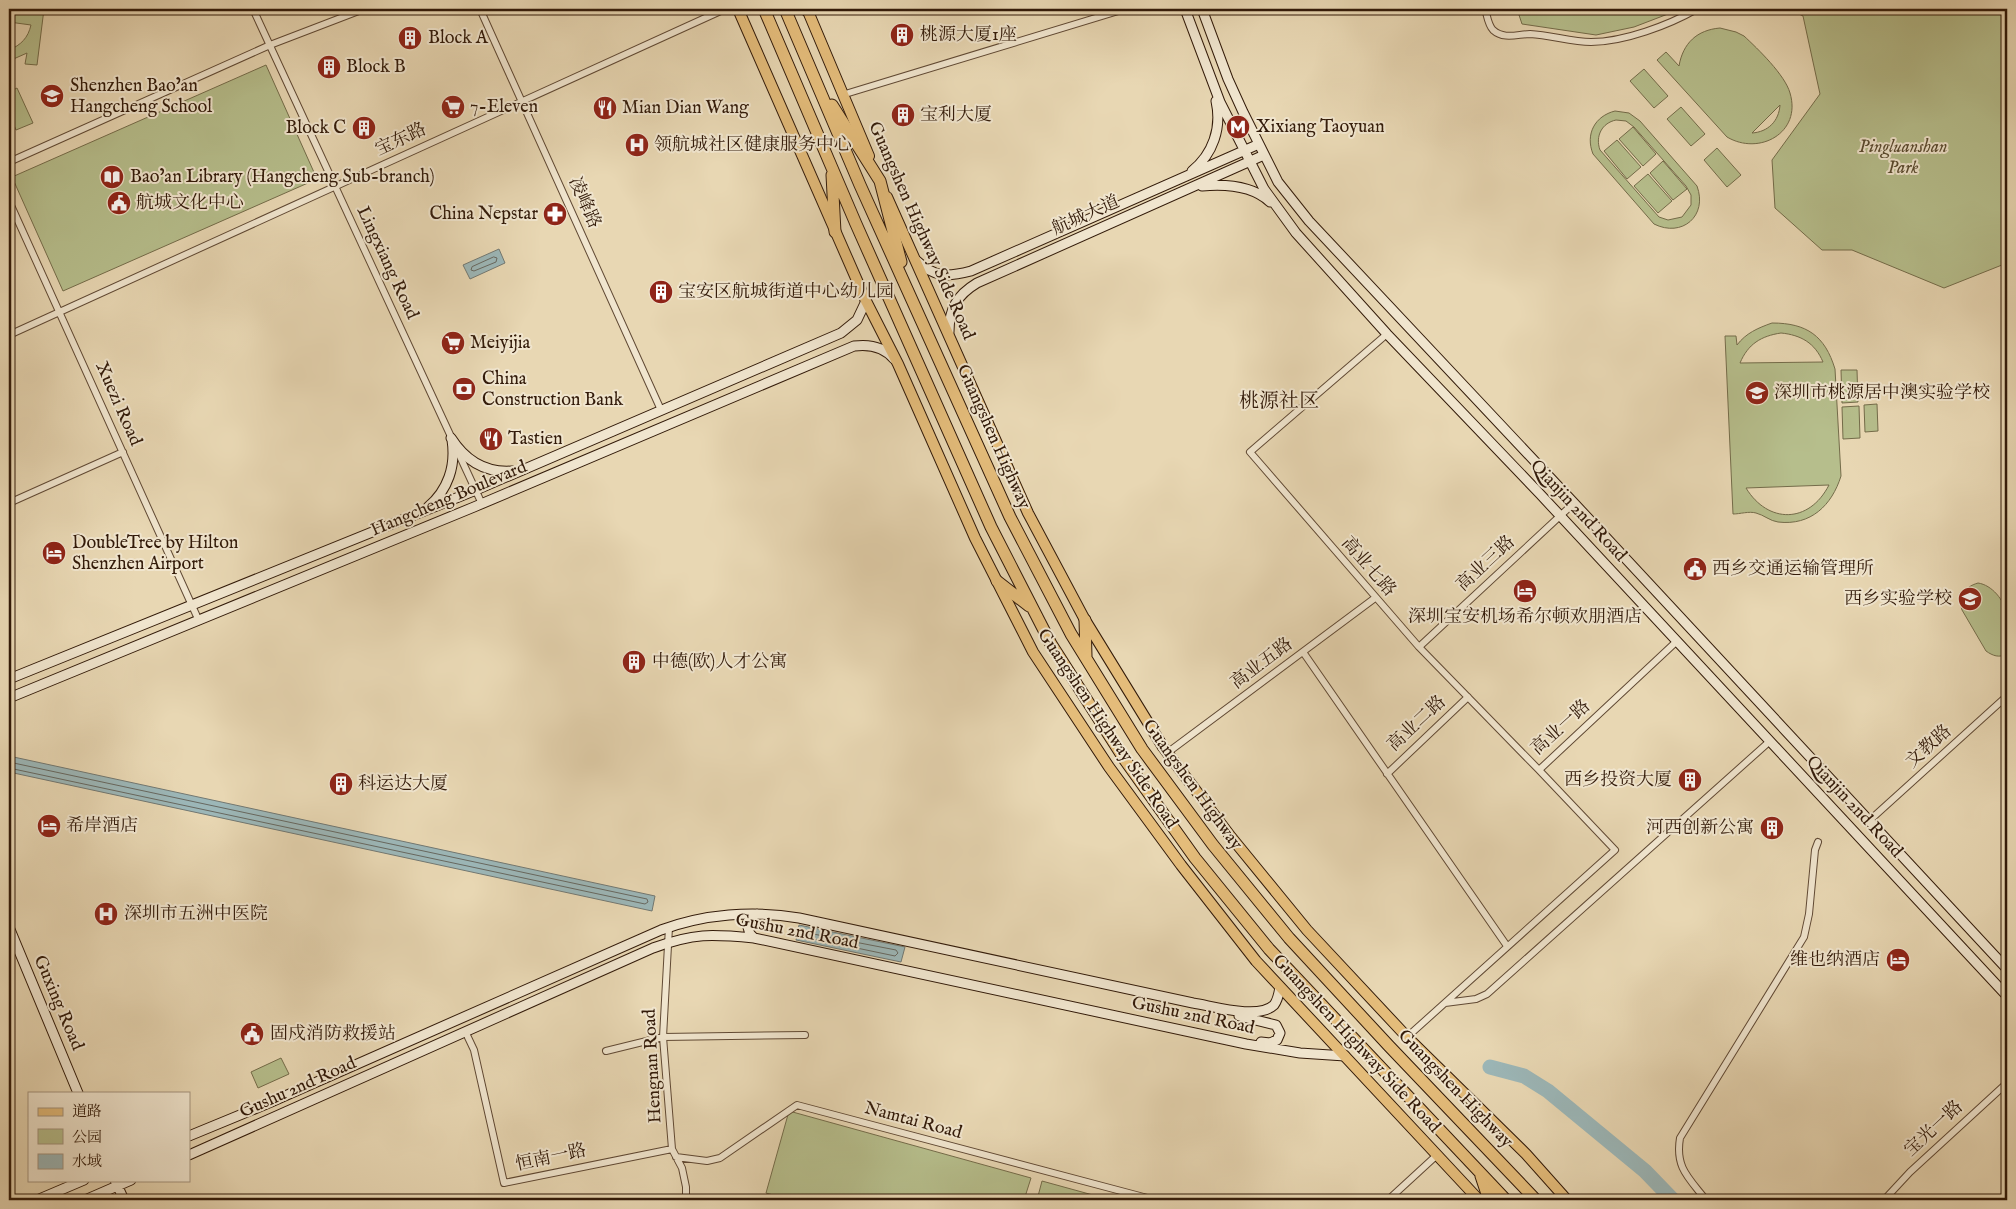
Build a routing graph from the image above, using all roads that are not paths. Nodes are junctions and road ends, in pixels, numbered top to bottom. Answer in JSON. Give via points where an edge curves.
{"nodes":[{"id":1,"x":253,"y":9,"type":"edge"},
{"id":2,"x":364,"y":9,"type":"edge"},
{"id":3,"x":480,"y":9,"type":"edge"},
{"id":4,"x":725,"y":9,"type":"edge"},
{"id":5,"x":738,"y":9,"type":"edge"},
{"id":6,"x":764,"y":9,"type":"edge"},
{"id":7,"x":785,"y":9,"type":"edge"},
{"id":8,"x":1125,"y":9,"type":"edge"},
{"id":9,"x":1185,"y":9,"type":"edge"},
{"id":10,"x":1202,"y":9,"type":"edge"},
{"id":11,"x":1485,"y":9,"type":"edge"},
{"id":12,"x":1697,"y":9,"type":"edge"},
{"id":13,"x":807,"y":10,"type":"edge"},
{"id":14,"x":270,"y":45,"type":"junction"},
{"id":15,"x":814,"y":77,"type":"junction"},
{"id":16,"x":1213,"y":86,"type":"junction"},
{"id":17,"x":842,"y":95,"type":"junction"},
{"id":18,"x":522,"y":102,"type":"junction"},
{"id":19,"x":1259,"y":144,"type":"junction"},
{"id":20,"x":1244,"y":151,"type":"junction"},
{"id":21,"x":1264,"y":155,"type":"junction"},
{"id":22,"x":9,"y":162,"type":"edge"},
{"id":23,"x":1250,"y":162,"type":"junction"},
{"id":24,"x":832,"y":168,"type":"junction"},
{"id":25,"x":1185,"y":177,"type":"junction"},
{"id":26,"x":880,"y":181,"type":"junction"},
{"id":27,"x":335,"y":186,"type":"junction"},
{"id":28,"x":1190,"y":188,"type":"junction"},
{"id":29,"x":9,"y":201,"type":"edge"},
{"id":30,"x":1276,"y":207,"type":"junction"},
{"id":31,"x":835,"y":232,"type":"junction"},
{"id":32,"x":917,"y":261,"type":"junction"},
{"id":33,"x":910,"y":293,"type":"junction"},
{"id":34,"x":866,"y":301,"type":"junction"},
{"id":35,"x":60,"y":312,"type":"junction"},
{"id":36,"x":949,"y":332,"type":"junction"},
{"id":37,"x":1387,"y":334,"type":"junction"},
{"id":38,"x":9,"y":336,"type":"edge"},
{"id":39,"x":790,"y":355,"type":"junction"},
{"id":40,"x":898,"y":364,"type":"junction"},
{"id":41,"x":797,"y":370,"type":"junction"},
{"id":42,"x":661,"y":410,"type":"junction"},
{"id":43,"x":451,"y":438,"type":"junction"},
{"id":44,"x":123,"y":452,"type":"junction"},
{"id":45,"x":527,"y":468,"type":"junction"},
{"id":46,"x":476,"y":490,"type":"junction"},
{"id":47,"x":9,"y":503,"type":"edge"},
{"id":48,"x":1574,"y":503,"type":"junction"},
{"id":49,"x":482,"y":504,"type":"junction"},
{"id":50,"x":424,"y":511,"type":"junction"},
{"id":51,"x":1560,"y":515,"type":"junction"},
{"id":52,"x":997,"y":581,"type":"junction"},
{"id":53,"x":1375,"y":598,"type":"junction"},
{"id":54,"x":192,"y":606,"type":"junction"},
{"id":55,"x":1033,"y":608,"type":"junction"},
{"id":56,"x":1085,"y":620,"type":"junction"},
{"id":57,"x":199,"y":621,"type":"junction"},
{"id":58,"x":1677,"y":641,"type":"junction"},
{"id":59,"x":1419,"y":647,"type":"junction"},
{"id":60,"x":1303,"y":652,"type":"junction"},
{"id":61,"x":1086,"y":658,"type":"junction"},
{"id":62,"x":9,"y":679,"type":"edge"},
{"id":63,"x":2007,"y":696,"type":"edge"},
{"id":64,"x":1468,"y":697,"type":"junction"},
{"id":65,"x":9,"y":698,"type":"edge"},
{"id":66,"x":1770,"y":741,"type":"junction"},
{"id":67,"x":1167,"y":754,"type":"junction"},
{"id":68,"x":1539,"y":770,"type":"junction"},
{"id":69,"x":1387,"y":774,"type":"junction"},
{"id":70,"x":1870,"y":820,"type":"junction"},
{"id":71,"x":1818,"y":842,"type":"dead end"},
{"id":72,"x":758,"y":914,"type":"junction"},
{"id":73,"x":9,"y":927,"type":"edge"},
{"id":74,"x":669,"y":927,"type":"junction"},
{"id":75,"x":754,"y":938,"type":"junction"},
{"id":76,"x":667,"y":943,"type":"junction"},
{"id":77,"x":1507,"y":946,"type":"junction"},
{"id":78,"x":2007,"y":968,"type":"edge"},
{"id":79,"x":1280,"y":987,"type":"junction"},
{"id":80,"x":2007,"y":996,"type":"edge"},
{"id":81,"x":1194,"y":1003,"type":"junction"},
{"id":82,"x":1445,"y":1003,"type":"junction"},
{"id":83,"x":465,"y":1030,"type":"junction"},
{"id":84,"x":1189,"y":1032,"type":"junction"},
{"id":85,"x":805,"y":1035,"type":"dead end"},
{"id":86,"x":663,"y":1037,"type":"junction"},
{"id":87,"x":1407,"y":1037,"type":"junction"},
{"id":88,"x":606,"y":1051,"type":"dead end"},
{"id":89,"x":1345,"y":1056,"type":"junction"},
{"id":90,"x":2007,"y":1083,"type":"edge"},
{"id":91,"x":78,"y":1092,"type":"edge"},
{"id":92,"x":190,"y":1136,"type":"edge"},
{"id":93,"x":672,"y":1149,"type":"junction"},
{"id":94,"x":190,"y":1155,"type":"edge"},
{"id":95,"x":1437,"y":1155,"type":"junction"},
{"id":96,"x":676,"y":1158,"type":"junction"},
{"id":97,"x":1480,"y":1172,"type":"junction"},
{"id":98,"x":79,"y":1182,"type":"edge"},
{"id":99,"x":116,"y":1183,"type":"edge"},
{"id":100,"x":37,"y":1200,"type":"edge"},
{"id":101,"x":85,"y":1200,"type":"edge"},
{"id":102,"x":124,"y":1200,"type":"edge"},
{"id":103,"x":686,"y":1200,"type":"edge"},
{"id":104,"x":1156,"y":1200,"type":"edge"},
{"id":105,"x":1388,"y":1200,"type":"edge"},
{"id":106,"x":1479,"y":1200,"type":"edge"},
{"id":107,"x":1489,"y":1200,"type":"edge"},
{"id":108,"x":1506,"y":1200,"type":"edge"},
{"id":109,"x":1536,"y":1200,"type":"edge"},
{"id":110,"x":1567,"y":1200,"type":"edge"},
{"id":111,"x":1706,"y":1200,"type":"edge"},
{"id":112,"x":1884,"y":1200,"type":"edge"}],
"edges":[{"from":1,"to":14,"type":"street","name":"Lingxiang Road"},
{"from":2,"to":14,"type":"street"},
{"from":3,"to":18,"type":"street","name":"凌峰路"},
{"from":4,"to":18,"type":"street","name":"宝东路"},
{"from":5,"to":31,"type":"main road","name":"Guangshen Highway Side Road"},
{"from":6,"to":24,"type":"highway"},
{"from":7,"to":15,"type":"highway"},
{"from":8,"to":17,"type":"street"},
{"from":9,"to":16,"type":"main road","name":"Qianjin 2nd Road"},
{"from":10,"to":19,"type":"main road","name":"Qianjin 2nd Road","via":[[1235,95]]},
{"from":11,"to":12,"type":"street","via":[[1493,30],[1506,36],[1549,35],[1591,42],[1654,28]]},
{"from":13,"to":17,"type":"main road","name":"Guangshen Highway Side Road"},
{"from":14,"to":22,"type":"street"},
{"from":14,"to":27,"type":"street","name":"Lingxiang Road"},
{"from":15,"to":26,"type":"highway"},
{"from":15,"to":33,"type":"highway"},
{"from":16,"to":20,"type":"main road","name":"Qianjin 2nd Road"},
{"from":16,"to":25,"type":"main road","via":[[1218,120],[1213,144],[1198,166]]},
{"from":17,"to":26,"type":"main road","name":"Guangshen Highway Side Road"},
{"from":18,"to":27,"type":"street","name":"宝东路"},
{"from":18,"to":42,"type":"street","name":"凌峰路"},
{"from":19,"to":20,"type":"main road","name":"航城大道"},
{"from":19,"to":21,"type":"main road","name":"Qianjin 2nd Road"},
{"from":20,"to":23,"type":"main road","name":"Qianjin 2nd Road"},
{"from":20,"to":25,"type":"main road","name":"航城大道"},
{"from":21,"to":23,"type":"main road","name":"航城大道"},
{"from":21,"to":48,"type":"main road","name":"Qianjin 2nd Road","via":[[1278,182],[1309,221]]},
{"from":23,"to":28,"type":"main road","name":"航城大道"},
{"from":23,"to":30,"type":"main road","name":"Qianjin 2nd Road"},
{"from":24,"to":31,"type":"highway"},
{"from":24,"to":55,"type":"highway","via":[[991,527]]},
{"from":25,"to":32,"type":"main road","name":"航城大道","via":[[971,271],[946,276],[926,269]]},
{"from":26,"to":32,"type":"main road","name":"Guangshen Highway Side Road"},
{"from":26,"to":33,"type":"highway"},
{"from":27,"to":35,"type":"street","name":"宝东路"},
{"from":27,"to":43,"type":"street","name":"Lingxiang Road"},
{"from":28,"to":30,"type":"main road","via":[[1214,185],[1241,187],[1265,197]]},
{"from":28,"to":36,"type":"main road","name":"航城大道","via":[[977,283],[966,290],[952,308]]},
{"from":29,"to":35,"type":"street","name":"Xuezi Road"},
{"from":30,"to":37,"type":"main road","name":"Qianjin 2nd Road","via":[[1310,250]]},
{"from":31,"to":34,"type":"main road","name":"Guangshen Highway Side Road"},
{"from":32,"to":36,"type":"main road","name":"Guangshen Highway Side Road"},
{"from":33,"to":61,"type":"highway","name":"Guangshen Highway","via":[[1010,517]]},
{"from":34,"to":39,"type":"main road","name":"Hangcheng Boulevard","via":[[851,327]]},
{"from":34,"to":40,"type":"main road","name":"Guangshen Highway Side Road"},
{"from":35,"to":38,"type":"street","name":"宝东路"},
{"from":35,"to":44,"type":"street","name":"Xuezi Road"},
{"from":36,"to":56,"type":"main road","name":"Guangshen Highway Side Road","via":[[1028,513]]},
{"from":37,"to":51,"type":"main road","name":"Qianjin 2nd Road"},
{"from":37,"to":53,"type":"street","name":"高业七路","via":[[1250,452]]},
{"from":39,"to":41,"type":"main road","via":[[798,355],[802,359]]},
{"from":39,"to":42,"type":"main road","name":"Hangcheng Boulevard"},
{"from":40,"to":41,"type":"main road","name":"Hangcheng Boulevard","via":[[878,348],[862,345]]},
{"from":40,"to":52,"type":"main road","name":"Guangshen Highway Side Road"},
{"from":41,"to":49,"type":"main road","name":"Hangcheng Boulevard"},
{"from":42,"to":45,"type":"main road","name":"Hangcheng Boulevard"},
{"from":43,"to":45,"type":"main road","via":[[464,456],[483,468],[505,472]]},
{"from":43,"to":46,"type":"street","name":"Lingxiang Road"},
{"from":43,"to":50,"type":"main road","via":[[451,473],[441,494]]},
{"from":44,"to":47,"type":"street"},
{"from":44,"to":54,"type":"street","name":"Xuezi Road"},
{"from":45,"to":46,"type":"main road","name":"Hangcheng Boulevard"},
{"from":46,"to":49,"type":"street","name":"Lingxiang Road"},
{"from":46,"to":50,"type":"main road","name":"Hangcheng Boulevard"},
{"from":48,"to":51,"type":"street","name":"高业三路"},
{"from":48,"to":70,"type":"main road","name":"Qianjin 2nd Road"},
{"from":49,"to":57,"type":"main road","name":"Hangcheng Boulevard"},
{"from":50,"to":54,"type":"main road","name":"Hangcheng Boulevard"},
{"from":51,"to":58,"type":"main road","name":"Qianjin 2nd Road"},
{"from":51,"to":59,"type":"street","name":"高业三路"},
{"from":52,"to":55,"type":"highway"},
{"from":52,"to":79,"type":"main road","name":"Guangshen Highway Side Road","via":[[1033,652],[1109,767],[1180,865]]},
{"from":53,"to":59,"type":"street","name":"高业七路"},
{"from":53,"to":60,"type":"street","name":"高业五路"},
{"from":54,"to":57,"type":"street","name":"Xuezi Road"},
{"from":54,"to":62,"type":"main road","name":"Hangcheng Boulevard"},
{"from":55,"to":97,"type":"highway","via":[[1051,644],[1124,760],[1195,858],[1269,949]]},
{"from":56,"to":61,"type":"highway"},
{"from":56,"to":67,"type":"main road","name":"Guangshen Highway Side Road"},
{"from":57,"to":65,"type":"main road","name":"Hangcheng Boulevard"},
{"from":58,"to":66,"type":"main road","name":"Qianjin 2nd Road"},
{"from":58,"to":68,"type":"street","name":"高业一路"},
{"from":59,"to":64,"type":"street","name":"高业七路"},
{"from":60,"to":67,"type":"street","name":"高业五路"},
{"from":60,"to":69,"type":"street"},
{"from":61,"to":109,"type":"highway","name":"Guangshen Highway","via":[[1142,749],[1213,845],[1289,938]]},
{"from":63,"to":70,"type":"street","name":"文教路"},
{"from":64,"to":68,"type":"street","name":"高业一路"},
{"from":64,"to":69,"type":"street","name":"高业二路"},
{"from":66,"to":80,"type":"main road","name":"Qianjin 2nd Road"},
{"from":66,"to":82,"type":"street","via":[[1487,994],[1476,999]]},
{"from":67,"to":87,"type":"main road","name":"Guangshen Highway Side Road","via":[[1307,930]]},
{"from":68,"to":77,"type":"street","via":[[1615,850]]},
{"from":69,"to":77,"type":"street"},
{"from":70,"to":78,"type":"main road","name":"Qianjin 2nd Road"},
{"from":71,"to":111,"type":"street","via":[[1804,937],[1680,1138],[1679,1162]]},
{"from":72,"to":74,"type":"main road","name":"Gushu 2nd Road","via":[[708,918]]},
{"from":72,"to":75,"type":"main road","via":[[752,916],[747,924]]},
{"from":72,"to":81,"type":"main road","name":"Gushu 2nd Road","via":[[798,918]]},
{"from":73,"to":91,"type":"main road","name":"Guxing Road"},
{"from":74,"to":76,"type":"street","name":"Hengnan Road"},
{"from":74,"to":92,"type":"main road","name":"Gushu 2nd Road"},
{"from":75,"to":76,"type":"main road","name":"Gushu 2nd Road","via":[[706,935]]},
{"from":75,"to":84,"type":"main road","name":"Gushu 2nd Road"},
{"from":76,"to":83,"type":"main road","name":"Gushu 2nd Road"},
{"from":76,"to":86,"type":"street","name":"Hengnan Road"},
{"from":77,"to":82,"type":"street"},
{"from":79,"to":81,"type":"main road","name":"Gushu 2nd Road","via":[[1274,1005],[1260,1012]]},
{"from":79,"to":89,"type":"main road","name":"Guangshen Highway Side Road"},
{"from":81,"to":84,"type":"main road","via":[[1273,1023],[1280,1033],[1277,1040],[1270,1043],[1223,1034]]},
{"from":82,"to":87,"type":"street"},
{"from":83,"to":93,"type":"street","name":"恒南一路","via":[[474,1050],[504,1183]]},
{"from":83,"to":94,"type":"main road","name":"Gushu 2nd Road"},
{"from":84,"to":89,"type":"main road","name":"Gushu 2nd Road","via":[[1280,1050]]},
{"from":85,"to":86,"type":"street"},
{"from":86,"to":88,"type":"street"},
{"from":86,"to":93,"type":"street","name":"Hengnan Road"},
{"from":87,"to":110,"type":"main road","name":"Guangshen Highway Side Road","via":[[1526,1154]]},
{"from":89,"to":95,"type":"main road","name":"Guangshen Highway Side Road"},
{"from":90,"to":112,"type":"street","name":"宝光一路"},
{"from":93,"to":96,"type":"street","name":"Hengnan Road"},
{"from":95,"to":105,"type":"street"},
{"from":95,"to":106,"type":"main road","name":"Guangshen Highway Side Road"},
{"from":96,"to":103,"type":"street","name":"Hengnan Road","via":[[682,1168]]},
{"from":96,"to":104,"type":"street","name":"Namtai Road","via":[[707,1161],[720,1158],[797,1105]]},
{"from":97,"to":107,"type":"highway"},
{"from":97,"to":108,"type":"highway"},
{"from":98,"to":100,"type":"main road"},
{"from":99,"to":101,"type":"main road"},
{"from":99,"to":102,"type":"main road"}]}
